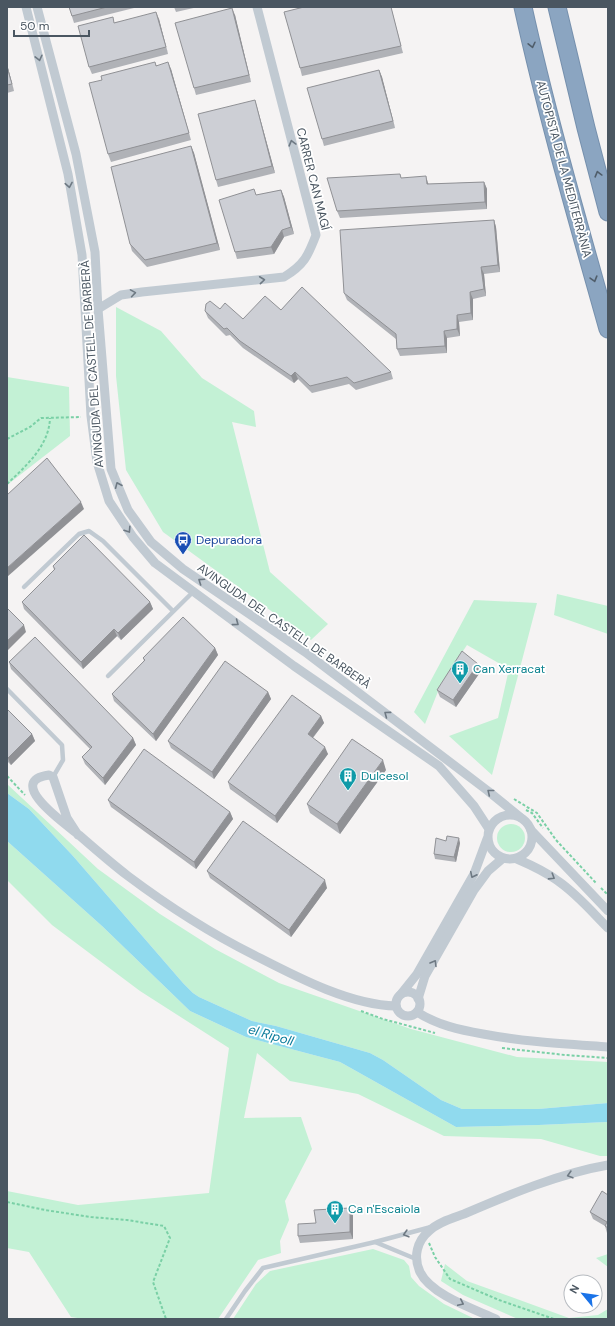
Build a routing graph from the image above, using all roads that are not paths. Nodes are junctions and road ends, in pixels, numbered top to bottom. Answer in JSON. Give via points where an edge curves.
{"nodes":[{"id":1,"x":26,"y":7,"type":"edge"},
{"id":2,"x":36,"y":7,"type":"edge"},
{"id":3,"x":257,"y":7,"type":"edge"},
{"id":4,"x":524,"y":7,"type":"edge"},
{"id":5,"x":557,"y":7,"type":"edge"},
{"id":6,"x":608,"y":212,"type":"edge"},
{"id":7,"x":98,"y":309,"type":"junction"},
{"id":8,"x":608,"y":329,"type":"edge"},
{"id":9,"x":24,"y":587,"type":"dead end"},
{"id":10,"x":194,"y":591,"type":"junction"},
{"id":11,"x":173,"y":612,"type":"junction"},
{"id":12,"x":108,"y":676,"type":"dead end"},
{"id":13,"x":7,"y":689,"type":"edge"},
{"id":14,"x":53,"y":778,"type":"junction"},
{"id":15,"x":520,"y":817,"type":"junction"},
{"id":16,"x":489,"y":829,"type":"junction"},
{"id":17,"x":531,"y":830,"type":"junction"},
{"id":18,"x":78,"y":835,"type":"junction"},
{"id":19,"x":487,"y":839,"type":"junction"},
{"id":20,"x":502,"y":859,"type":"junction"},
{"id":21,"x":517,"y":859,"type":"junction"},
{"id":22,"x":608,"y":911,"type":"edge"},
{"id":23,"x":608,"y":928,"type":"edge"},
{"id":24,"x":401,"y":994,"type":"junction"},
{"id":25,"x":418,"y":998,"type":"junction"},
{"id":26,"x":396,"y":1006,"type":"junction"},
{"id":27,"x":417,"y":1012,"type":"junction"},
{"id":28,"x":608,"y":1047,"type":"edge"},
{"id":29,"x":608,"y":1165,"type":"edge"},
{"id":30,"x":436,"y":1226,"type":"junction"},
{"id":31,"x":375,"y":1242,"type":"junction"},
{"id":32,"x":416,"y":1259,"type":"junction"},
{"id":33,"x":226,"y":1319,"type":"edge"},
{"id":34,"x":496,"y":1319,"type":"edge"}],
"edges":[{"from":1,"to":10,"type":"street","name":"AVINGUDA DEL CASTELL DE BARBERÀ","one_way":true,"via":[[68,174],[82,255],[91,416],[97,462],[109,501],[133,537],[155,563]]},
{"from":2,"to":7,"type":"street","name":"AVINGUDA DEL CASTELL DE BARBERÀ","via":[[76,154],[95,252]]},
{"from":7,"to":3,"type":"street","name":"CARRER CAN MAGÍ","one_way":true,"via":[[121,295],[284,277],[295,271],[307,257],[316,235]]},
{"from":4,"to":8,"type":"highway","name":"AUTOPISTA DE LA MEDITERRÀNIA","one_way":true,"via":[[562,167]]},
{"from":6,"to":5,"type":"highway","one_way":true},
{"from":15,"to":7,"type":"street","name":"AVINGUDA DEL CASTELL DE BARBERÀ","one_way":true,"via":[[305,652],[183,569],[151,542],[128,510],[111,469]]},
{"from":9,"to":11,"type":"lane","via":[[79,534],[89,532],[103,541]]},
{"from":10,"to":11,"type":"lane"},
{"from":10,"to":16,"type":"street","name":"AVINGUDA DEL CASTELL DE BARBERÀ","one_way":true,"via":[[294,666],[439,766],[474,806]]},
{"from":11,"to":12,"type":"lane"},
{"from":13,"to":14,"type":"lane","via":[[62,745],[63,760]]},
{"from":14,"to":18,"type":"street","via":[[66,818]]},
{"from":14,"to":18,"type":"street","via":[[49,775],[38,778],[32,788],[35,795],[52,814]]},
{"from":15,"to":16,"type":"street","via":[[505,815],[498,818]]},
{"from":15,"to":17,"type":"street"},
{"from":16,"to":19,"type":"street"},
{"from":17,"to":21,"type":"street","via":[[531,844]]},
{"from":17,"to":22,"type":"street"},
{"from":18,"to":26,"type":"street","via":[[128,876],[224,940],[302,979],[356,1000]]},
{"from":19,"to":20,"type":"street","via":[[492,851]]},
{"from":19,"to":24,"type":"street","one_way":true,"via":[[474,874],[417,974]]},
{"from":20,"to":21,"type":"street"},
{"from":25,"to":20,"type":"street","one_way":true,"via":[[425,976],[474,890],[488,871]]},
{"from":21,"to":23,"type":"street","one_way":true,"via":[[558,881]]},
{"from":24,"to":25,"type":"street","via":[[409,992]]},
{"from":24,"to":26,"type":"street"},
{"from":25,"to":27,"type":"street","via":[[420,1005]]},
{"from":26,"to":27,"type":"street","via":[[399,1013],[406,1016]]},
{"from":27,"to":28,"type":"street","via":[[447,1026],[516,1040]]},
{"from":29,"to":30,"type":"street","one_way":true,"via":[[558,1178]]},
{"from":30,"to":31,"type":"lane","one_way":true},
{"from":30,"to":32,"type":"street","via":[[424,1235],[416,1252]]},
{"from":31,"to":32,"type":"lane"},
{"from":31,"to":33,"type":"lane","via":[[263,1268]]},
{"from":32,"to":34,"type":"street","one_way":true,"via":[[424,1278],[438,1290]]}]}
